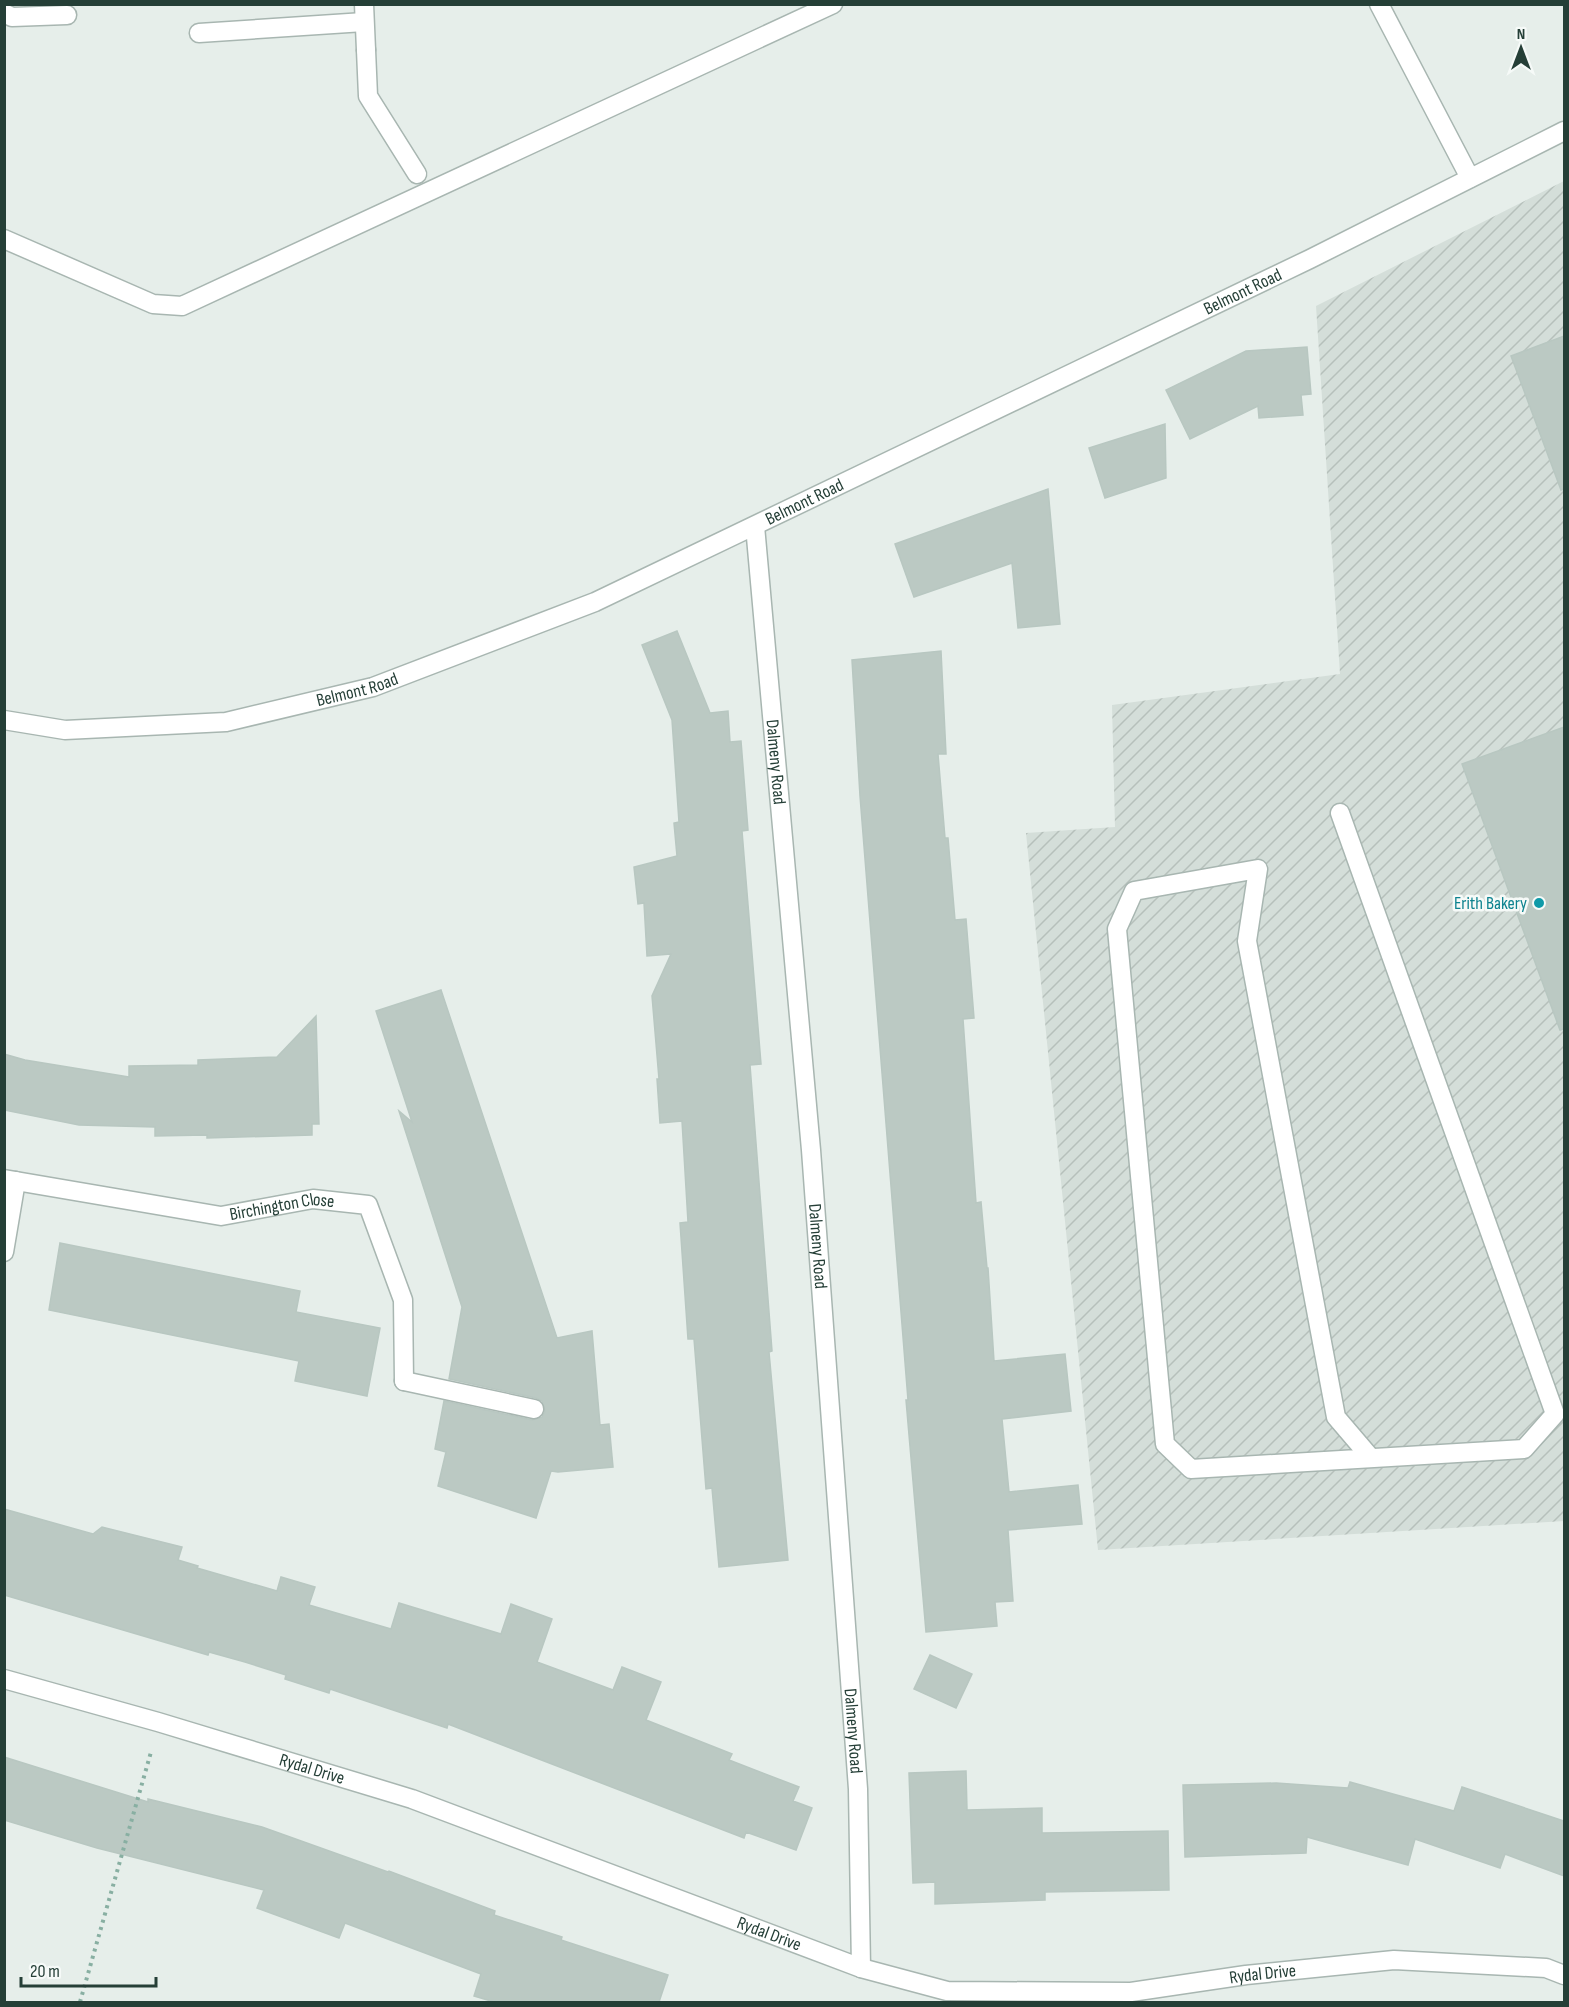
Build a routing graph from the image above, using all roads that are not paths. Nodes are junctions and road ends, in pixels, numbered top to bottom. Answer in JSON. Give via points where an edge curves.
{"nodes":[{"id":1,"x":833,"y":4,"type":"edge"},
{"id":2,"x":1379,"y":4,"type":"edge"},
{"id":3,"x":364,"y":13,"type":"edge"},
{"id":4,"x":4,"y":14,"type":"edge"},
{"id":5,"x":67,"y":15,"type":"dead end"},
{"id":6,"x":199,"y":33,"type":"dead end"},
{"id":7,"x":1564,"y":131,"type":"edge"},
{"id":8,"x":417,"y":174,"type":"dead end"},
{"id":9,"x":1470,"y":178,"type":"junction"},
{"id":10,"x":4,"y":238,"type":"edge"},
{"id":11,"x":755,"y":526,"type":"junction"},
{"id":12,"x":4,"y":720,"type":"edge"},
{"id":13,"x":1340,"y":813,"type":"dead end"},
{"id":14,"x":10,"y":1180,"type":"edge"},
{"id":15,"x":4,"y":1252,"type":"edge"},
{"id":16,"x":534,"y":1409,"type":"dead end"},
{"id":17,"x":1371,"y":1458,"type":"junction"},
{"id":18,"x":4,"y":1679,"type":"edge"},
{"id":19,"x":861,"y":1968,"type":"junction"},
{"id":20,"x":1564,"y":1975,"type":"edge"}],
"edges":[{"from":1,"to":10,"type":"street","via":[[182,306],[153,304]]},
{"from":2,"to":9,"type":"street"},
{"from":3,"to":6,"type":"street"},
{"from":3,"to":8,"type":"street","via":[[368,96]]},
{"from":4,"to":5,"type":"street"},
{"from":7,"to":9,"type":"street","name":"Belmont Road"},
{"from":9,"to":11,"type":"street","name":"Belmont Road","via":[[1299,265]]},
{"from":11,"to":12,"type":"street","name":"Belmont Road","via":[[595,602],[373,687],[226,722],[65,730]]},
{"from":11,"to":19,"type":"street","name":"Dalmeny Road","via":[[811,1150],[856,1765]]},
{"from":13,"to":17,"type":"street","via":[[1556,1413],[1524,1449]]},
{"from":14,"to":15,"type":"street","name":"Birchington Close"},
{"from":14,"to":16,"type":"street","name":"Birchington Close","via":[[220,1216],[313,1199],[368,1205],[403,1300],[404,1381]]},
{"from":17,"to":17,"type":"street","via":[[1336,1417],[1246,941],[1258,869],[1134,891],[1117,929],[1165,1443],[1191,1469]]},
{"from":18,"to":19,"type":"street","name":"Rydal Drive","via":[[411,1799]]},
{"from":19,"to":20,"type":"street","name":"Rydal Drive","via":[[947,1991],[1131,1992],[1394,1960],[1546,1968]]}]}
